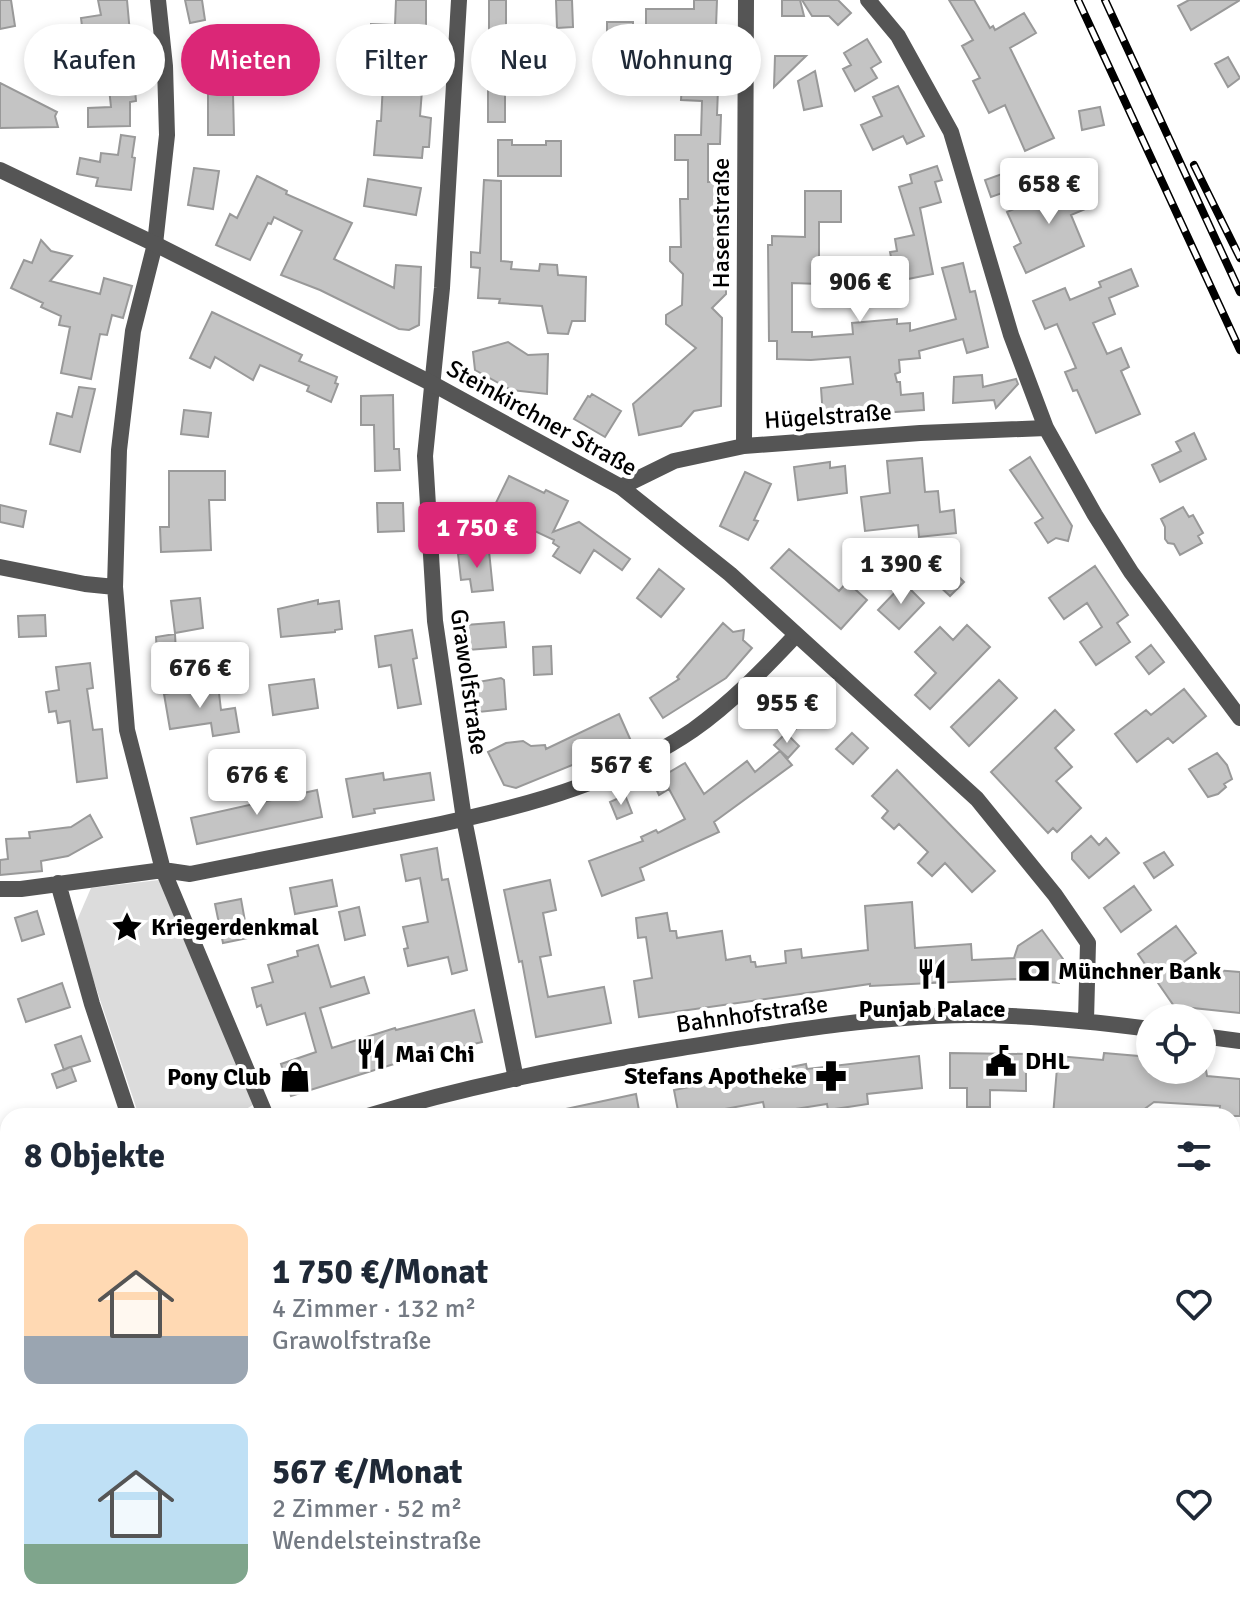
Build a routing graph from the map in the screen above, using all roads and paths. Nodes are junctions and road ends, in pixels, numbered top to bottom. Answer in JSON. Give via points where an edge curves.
{"nodes":[{"id":1,"x":158,"y":0,"type":"edge"},
{"id":2,"x":459,"y":0,"type":"edge"},
{"id":3,"x":746,"y":0,"type":"edge"},
{"id":4,"x":868,"y":0,"type":"edge"},
{"id":5,"x":0,"y":170,"type":"edge"},
{"id":6,"x":155,"y":244,"type":"junction"},
{"id":7,"x":433,"y":384,"type":"junction"},
{"id":8,"x":1046,"y":428,"type":"junction"},
{"id":9,"x":744,"y":446,"type":"junction"},
{"id":10,"x":621,"y":487,"type":"junction"},
{"id":11,"x":0,"y":567,"type":"edge"},
{"id":12,"x":115,"y":587,"type":"junction"},
{"id":13,"x":795,"y":636,"type":"junction"},
{"id":14,"x":1240,"y":718,"type":"edge"},
{"id":15,"x":464,"y":819,"type":"junction"},
{"id":16,"x":163,"y":870,"type":"junction"},
{"id":17,"x":58,"y":883,"type":"junction"},
{"id":18,"x":0,"y":889,"type":"edge"},
{"id":19,"x":1086,"y":1021,"type":"junction"},
{"id":20,"x":1136,"y":1027,"type":"edge"},
{"id":21,"x":1216,"y":1038,"type":"edge"},
{"id":22,"x":1240,"y":1041,"type":"edge"},
{"id":23,"x":516,"y":1079,"type":"junction"},
{"id":24,"x":126,"y":1108,"type":"edge"},
{"id":25,"x":263,"y":1108,"type":"edge"},
{"id":26,"x":400,"y":1108,"type":"edge"}],
"edges":[{"from":1,"to":6,"type":"street","via":[[167,135]]},
{"from":2,"to":7,"type":"street","name":"Grawolfstraße"},
{"from":3,"to":9,"type":"street","name":"Hasenstraße"},
{"from":4,"to":8,"type":"street","via":[[898,36],[951,132],[1011,335]]},
{"from":5,"to":6,"type":"street","name":"Steinkirchner Straße"},
{"from":6,"to":7,"type":"street","name":"Steinkirchner Straße"},
{"from":6,"to":12,"type":"street","via":[[133,331],[119,450]]},
{"from":7,"to":10,"type":"street","name":"Steinkirchner Straße"},
{"from":7,"to":15,"type":"street","name":"Grawolfstraße","via":[[425,456],[435,621]]},
{"from":8,"to":9,"type":"street","name":"Hügelstraße"},
{"from":8,"to":14,"type":"street","via":[[1131,572]]},
{"from":9,"to":10,"type":"street","name":"Hügelstraße","via":[[674,461]]},
{"from":10,"to":13,"type":"street","name":"Steinkirchner Straße","via":[[730,574]]},
{"from":11,"to":12,"type":"street"},
{"from":12,"to":16,"type":"street","via":[[127,730]]},
{"from":13,"to":15,"type":"street","via":[[749,685],[693,730],[639,761],[575,788]]},
{"from":13,"to":19,"type":"street","name":"Steinkirchner Straße","via":[[977,799],[1055,895],[1088,943]]},
{"from":15,"to":16,"type":"street","via":[[190,874]]},
{"from":15,"to":23,"type":"street","name":"Grawolfstraße"},
{"from":16,"to":17,"type":"street"},
{"from":16,"to":25,"type":"street"},
{"from":17,"to":18,"type":"street"},
{"from":17,"to":24,"type":"street"},
{"from":19,"to":20,"type":"street","name":"Bahnhofstraße"},
{"from":19,"to":23,"type":"street","name":"Bahnhofstraße","via":[[969,1015],[881,1020],[755,1036]]},
{"from":21,"to":22,"type":"street"},
{"from":23,"to":26,"type":"street","name":"Bahnhofstraße"}]}
